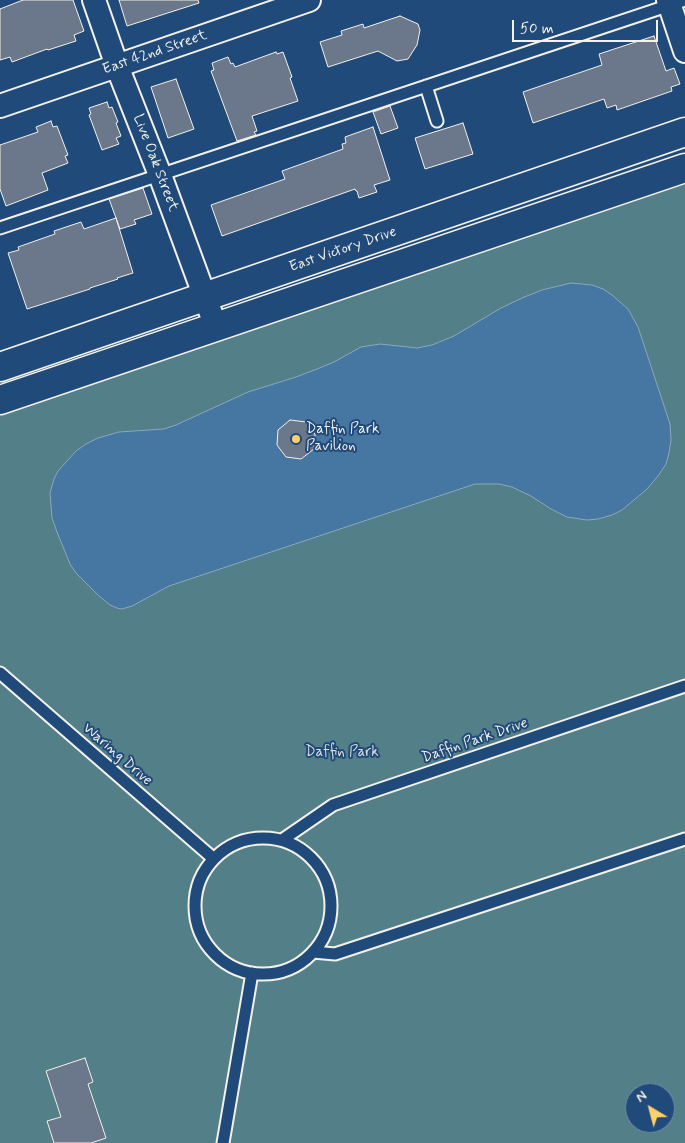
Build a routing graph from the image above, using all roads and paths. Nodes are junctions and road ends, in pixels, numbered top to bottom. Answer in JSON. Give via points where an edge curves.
{"nodes":[{"id":1,"x":94,"y":0,"type":"edge"},
{"id":2,"x":309,"y":0,"type":"edge"},
{"id":3,"x":674,"y":2,"type":"edge"},
{"id":4,"x":685,"y":51,"type":"edge"},
{"id":5,"x":117,"y":66,"type":"junction"},
{"id":6,"x":426,"y":86,"type":"junction"},
{"id":7,"x":0,"y":106,"type":"edge"},
{"id":8,"x":437,"y":121,"type":"dead end"},
{"id":9,"x":685,"y":132,"type":"edge"},
{"id":10,"x":685,"y":155,"type":"edge"},
{"id":11,"x":674,"y":172,"type":"edge"},
{"id":12,"x":160,"y":174,"type":"junction"},
{"id":13,"x":0,"y":228,"type":"edge"},
{"id":14,"x":205,"y":297,"type":"junction"},
{"id":15,"x":216,"y":327,"type":"junction"},
{"id":16,"x":0,"y":367,"type":"edge"},
{"id":17,"x":0,"y":400,"type":"edge"},
{"id":18,"x":0,"y":673,"type":"edge"},
{"id":19,"x":685,"y":686,"type":"edge"},
{"id":20,"x":685,"y":839,"type":"edge"},
{"id":21,"x":282,"y":840,"type":"junction"},
{"id":22,"x":214,"y":859,"type":"junction"},
{"id":23,"x":314,"y":952,"type":"junction"},
{"id":24,"x":252,"y":973,"type":"junction"},
{"id":25,"x":223,"y":1143,"type":"edge"}],
"edges":[{"from":1,"to":5,"type":"street","name":"Live Oak Street"},
{"from":2,"to":5,"type":"street","name":"East 42nd Street"},
{"from":3,"to":4,"type":"street"},
{"from":3,"to":6,"type":"lane"},
{"from":5,"to":7,"type":"street","name":"East 42nd Street"},
{"from":5,"to":12,"type":"street","name":"Live Oak Street"},
{"from":6,"to":8,"type":"lane"},
{"from":6,"to":12,"type":"lane"},
{"from":9,"to":14,"type":"main road","name":"East Victory Drive"},
{"from":10,"to":11,"type":"main road","via":[[665,168]]},
{"from":11,"to":15,"type":"main road"},
{"from":12,"to":13,"type":"lane"},
{"from":12,"to":14,"type":"street","name":"Live Oak Street"},
{"from":14,"to":15,"type":"street","name":"Live Oak Street"},
{"from":14,"to":16,"type":"main road","name":"East Victory Drive"},
{"from":15,"to":17,"type":"main road"},
{"from":18,"to":22,"type":"lane","name":"Waring Drive"},
{"from":19,"to":21,"type":"lane","name":"Daffin Park Drive","via":[[333,805]]},
{"from":20,"to":23,"type":"lane","via":[[335,954]]},
{"from":21,"to":22,"type":"lane","via":[[245,840],[228,847]]},
{"from":21,"to":23,"type":"lane","via":[[302,850],[319,866],[329,887],[331,910],[326,932]]},
{"from":22,"to":24,"type":"lane","via":[[202,876],[196,896],[196,917],[202,937],[215,954],[232,966]]},
{"from":23,"to":24,"type":"lane","via":[[285,970],[269,974]]},
{"from":24,"to":25,"type":"lane"}]}
